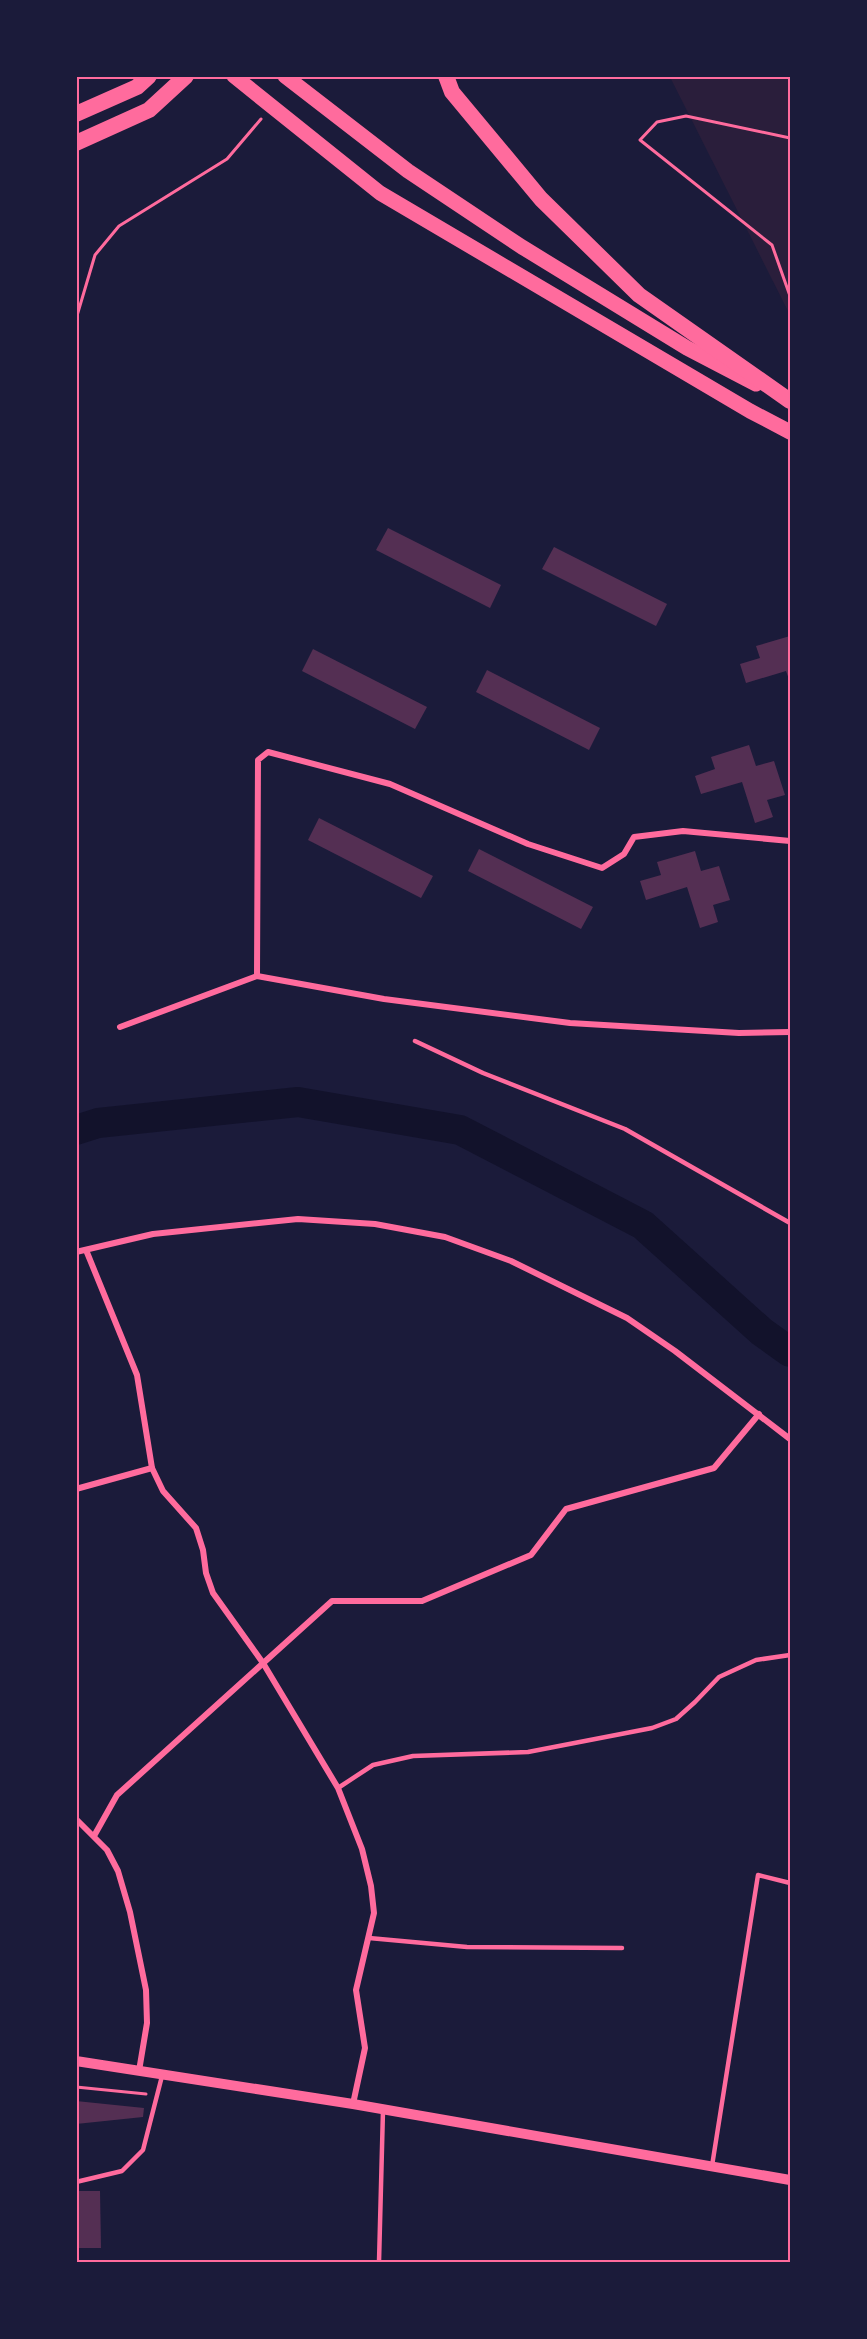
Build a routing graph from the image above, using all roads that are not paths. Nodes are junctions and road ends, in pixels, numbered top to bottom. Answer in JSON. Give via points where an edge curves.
{"nodes":[{"id":1,"x":186,"y":76,"type":"edge"},
{"id":2,"x":234,"y":76,"type":"edge"},
{"id":3,"x":285,"y":76,"type":"edge"},
{"id":4,"x":446,"y":76,"type":"edge"},
{"id":5,"x":143,"y":82,"type":"edge"},
{"id":6,"x":76,"y":114,"type":"edge"},
{"id":7,"x":76,"y":143,"type":"edge"},
{"id":8,"x":790,"y":402,"type":"edge"},
{"id":9,"x":790,"y":432,"type":"edge"},
{"id":10,"x":790,"y":841,"type":"edge"},
{"id":11,"x":257,"y":976,"type":"junction"},
{"id":12,"x":120,"y":1027,"type":"dead end"},
{"id":13,"x":790,"y":1032,"type":"edge"},
{"id":14,"x":416,"y":1041,"type":"dead end"},
{"id":15,"x":790,"y":1224,"type":"edge"},
{"id":16,"x":86,"y":1250,"type":"junction"},
{"id":17,"x":76,"y":1252,"type":"edge"},
{"id":18,"x":759,"y":1414,"type":"junction"},
{"id":19,"x":790,"y":1439,"type":"edge"},
{"id":20,"x":152,"y":1468,"type":"junction"},
{"id":21,"x":76,"y":1489,"type":"edge"},
{"id":22,"x":790,"y":1655,"type":"edge"},
{"id":23,"x":263,"y":1663,"type":"junction"},
{"id":24,"x":338,"y":1788,"type":"junction"},
{"id":25,"x":76,"y":1819,"type":"edge"},
{"id":26,"x":94,"y":1836,"type":"junction"},
{"id":27,"x":790,"y":1883,"type":"edge"},
{"id":28,"x":369,"y":1938,"type":"junction"},
{"id":29,"x":622,"y":1947,"type":"dead end"},
{"id":30,"x":76,"y":2061,"type":"edge"},
{"id":31,"x":139,"y":2072,"type":"junction"},
{"id":32,"x":163,"y":2076,"type":"junction"},
{"id":33,"x":353,"y":2104,"type":"junction"},
{"id":34,"x":383,"y":2110,"type":"junction"},
{"id":35,"x":712,"y":2166,"type":"junction"},
{"id":36,"x":790,"y":2180,"type":"edge"},
{"id":37,"x":76,"y":2182,"type":"edge"},
{"id":38,"x":379,"y":2262,"type":"edge"}],
"edges":[{"from":1,"to":7,"type":"highway","via":[[149,110]]},
{"from":2,"to":9,"type":"highway","via":[[381,193]]},
{"from":3,"to":8,"type":"highway","via":[[408,171],[522,247],[687,348]]},
{"from":4,"to":8,"type":"highway","via":[[452,92],[541,199],[639,295]]},
{"from":5,"to":6,"type":"highway"},
{"from":10,"to":11,"type":"street","via":[[682,831],[634,837],[624,854],[602,868],[528,844],[390,784],[268,752],[258,759]]},
{"from":11,"to":12,"type":"street"},
{"from":11,"to":13,"type":"street","via":[[384,999],[570,1023],[739,1033]]},
{"from":14,"to":15,"type":"lane","via":[[483,1073],[626,1129]]},
{"from":16,"to":17,"type":"street"},
{"from":16,"to":18,"type":"street","via":[[153,1234],[298,1219],[375,1224],[445,1237],[511,1261],[627,1318]]},
{"from":16,"to":20,"type":"street","via":[[137,1375]]},
{"from":18,"to":19,"type":"street"},
{"from":18,"to":23,"type":"street","via":[[714,1468],[566,1509],[531,1555],[422,1601],[332,1601]]},
{"from":20,"to":21,"type":"street"},
{"from":20,"to":23,"type":"street","via":[[163,1491],[196,1528],[213,1593]]},
{"from":22,"to":24,"type":"lane","via":[[756,1660],[720,1677],[676,1719],[652,1728],[528,1752],[413,1756],[373,1765]]},
{"from":23,"to":24,"type":"street"},
{"from":23,"to":26,"type":"street","via":[[117,1795]]},
{"from":24,"to":28,"type":"street","via":[[362,1849],[371,1886],[374,1913]]},
{"from":25,"to":26,"type":"street"},
{"from":26,"to":31,"type":"street","via":[[107,1850],[117,1871],[142,1962],[147,2023]]},
{"from":27,"to":35,"type":"lane","via":[[758,1875]]},
{"from":28,"to":29,"type":"lane","via":[[467,1947]]},
{"from":28,"to":33,"type":"street","via":[[356,1989],[365,2048]]},
{"from":30,"to":31,"type":"street"},
{"from":31,"to":32,"type":"street"},
{"from":32,"to":33,"type":"street"},
{"from":32,"to":37,"type":"lane","via":[[143,2150],[122,2171]]},
{"from":33,"to":34,"type":"street"},
{"from":34,"to":35,"type":"street"},
{"from":34,"to":38,"type":"lane"},
{"from":35,"to":36,"type":"street"}]}
